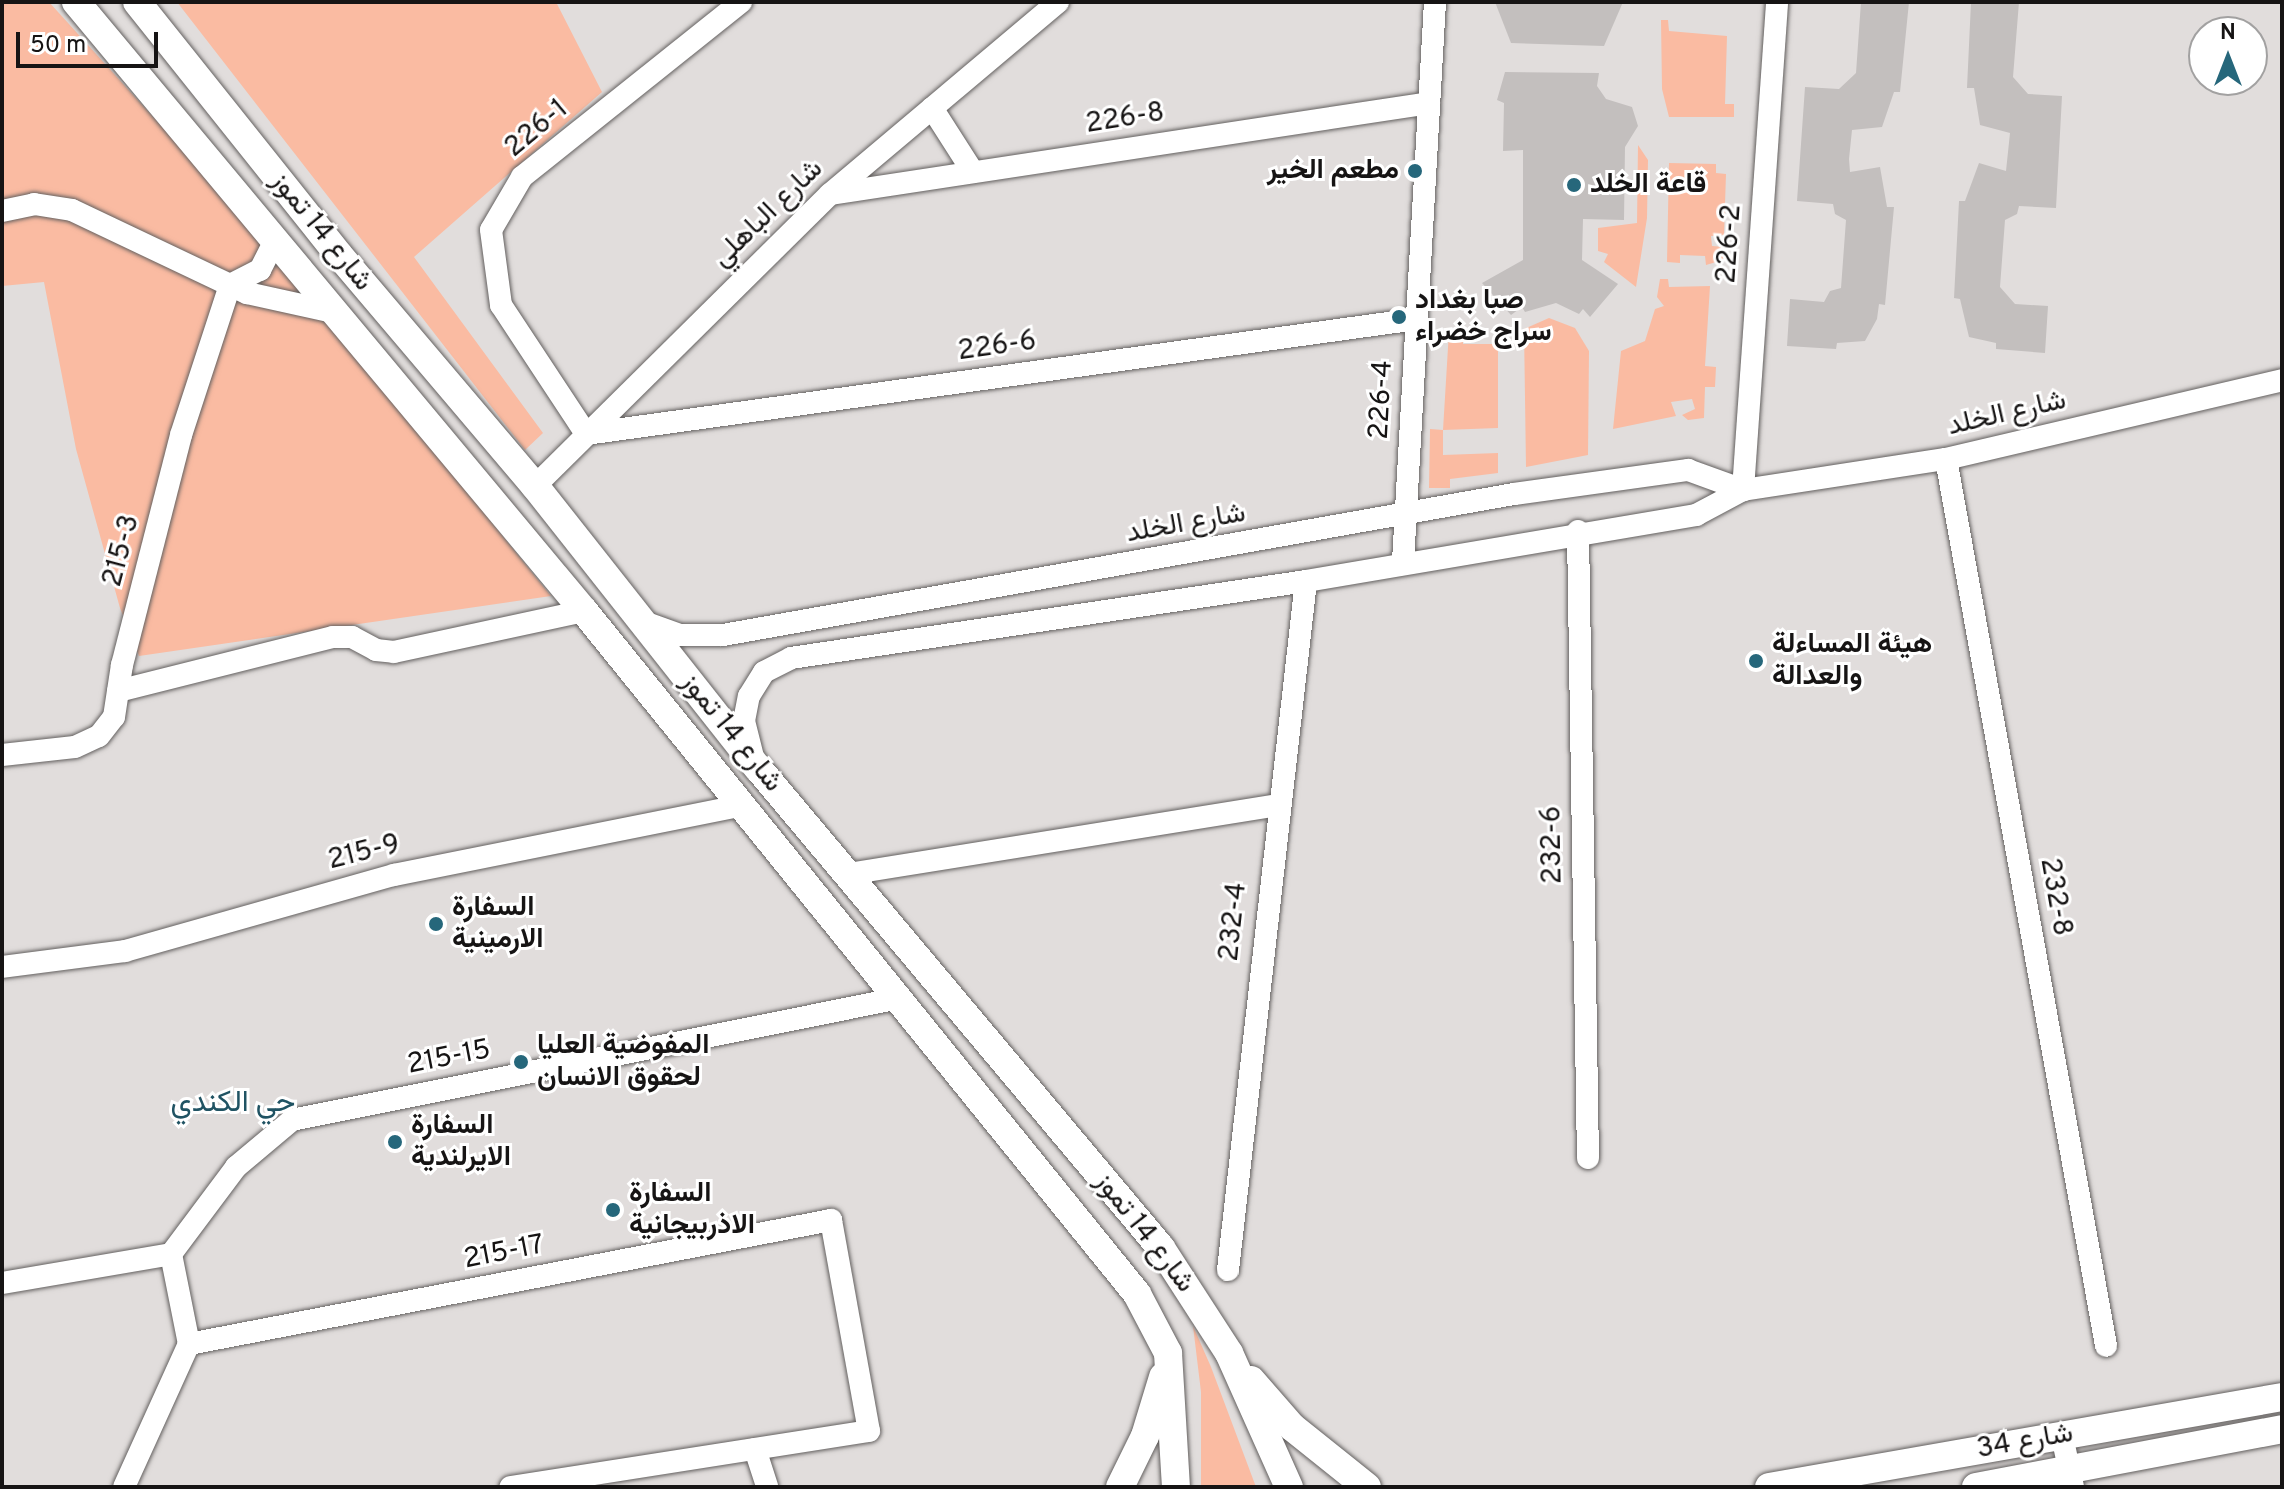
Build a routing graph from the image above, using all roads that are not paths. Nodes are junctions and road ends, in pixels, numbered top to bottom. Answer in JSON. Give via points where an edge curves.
{"nodes":[{"id":1,"x":76,"y":2,"type":"edge"},
{"id":2,"x":137,"y":2,"type":"edge"},
{"id":3,"x":741,"y":2,"type":"edge"},
{"id":4,"x":1058,"y":2,"type":"edge"},
{"id":5,"x":1435,"y":2,"type":"edge"},
{"id":6,"x":1777,"y":2,"type":"edge"},
{"id":7,"x":1429,"y":103,"type":"junction"},
{"id":8,"x":932,"y":108,"type":"junction"},
{"id":9,"x":973,"y":172,"type":"junction"},
{"id":10,"x":830,"y":194,"type":"junction"},
{"id":11,"x":2,"y":211,"type":"edge"},
{"id":12,"x":275,"y":241,"type":"junction"},
{"id":13,"x":230,"y":285,"type":"junction"},
{"id":14,"x":338,"y":314,"type":"junction"},
{"id":15,"x":1417,"y":319,"type":"junction"},
{"id":16,"x":2282,"y":380,"type":"edge"},
{"id":17,"x":586,"y":434,"type":"junction"},
{"id":18,"x":1946,"y":459,"type":"junction"},
{"id":19,"x":535,"y":486,"type":"junction"},
{"id":20,"x":1743,"y":490,"type":"junction"},
{"id":21,"x":1405,"y":516,"type":"junction"},
{"id":22,"x":1578,"y":531,"type":"junction"},
{"id":23,"x":1403,"y":562,"type":"junction"},
{"id":24,"x":1306,"y":581,"type":"junction"},
{"id":25,"x":584,"y":611,"type":"junction"},
{"id":26,"x":639,"y":619,"type":"junction"},
{"id":27,"x":118,"y":691,"type":"junction"},
{"id":28,"x":2,"y":755,"type":"edge"},
{"id":29,"x":758,"y":768,"type":"junction"},
{"id":30,"x":743,"y":805,"type":"junction"},
{"id":31,"x":1277,"y":805,"type":"junction"},
{"id":32,"x":848,"y":874,"type":"junction"},
{"id":33,"x":2,"y":967,"type":"edge"},
{"id":34,"x":900,"y":998,"type":"junction"},
{"id":35,"x":1588,"y":1158,"type":"dead end"},
{"id":36,"x":171,"y":1254,"type":"junction"},
{"id":37,"x":1228,"y":1270,"type":"dead end"},
{"id":38,"x":2,"y":1283,"type":"edge"},
{"id":39,"x":189,"y":1344,"type":"junction"},
{"id":40,"x":2106,"y":1346,"type":"dead end"},
{"id":41,"x":1168,"y":1353,"type":"junction"},
{"id":42,"x":1229,"y":1353,"type":"junction"},
{"id":43,"x":2282,"y":1397,"type":"edge"},
{"id":44,"x":2282,"y":1429,"type":"edge"},
{"id":45,"x":2062,"y":1436,"type":"junction"},
{"id":46,"x":755,"y":1449,"type":"junction"},
{"id":47,"x":2071,"y":1478,"type":"edge"},
{"id":48,"x":124,"y":1487,"type":"edge"},
{"id":49,"x":510,"y":1487,"type":"edge"},
{"id":50,"x":767,"y":1487,"type":"edge"},
{"id":51,"x":1120,"y":1487,"type":"edge"},
{"id":52,"x":1176,"y":1487,"type":"edge"},
{"id":53,"x":1289,"y":1487,"type":"edge"},
{"id":54,"x":1367,"y":1487,"type":"edge"},
{"id":55,"x":1769,"y":1487,"type":"edge"},
{"id":56,"x":1976,"y":1487,"type":"edge"}],
"edges":[{"from":1,"to":12,"type":"main road","name":"شارع 14 تموز"},
{"from":2,"to":19,"type":"main road","name":"شارع 14 تموز","via":[[339,255]]},
{"from":3,"to":17,"type":"street","name":"226-1","via":[[522,177],[491,230],[501,305]]},
{"from":4,"to":8,"type":"street","name":"شارع الباهلي"},
{"from":5,"to":7,"type":"street","name":"226-4"},
{"from":6,"to":20,"type":"street","name":"226-2"},
{"from":7,"to":9,"type":"street","name":"226-8"},
{"from":7,"to":15,"type":"street","name":"226-4"},
{"from":8,"to":9,"type":"street"},
{"from":8,"to":10,"type":"street","name":"شارع الباهلي"},
{"from":9,"to":10,"type":"street","name":"226-8"},
{"from":10,"to":17,"type":"street","name":"شارع الباهلي"},
{"from":11,"to":13,"type":"street","via":[[34,204],[72,210]]},
{"from":12,"to":13,"type":"street","via":[[260,270]]},
{"from":12,"to":14,"type":"main road","name":"شارع 14 تموز"},
{"from":13,"to":14,"type":"street"},
{"from":13,"to":27,"type":"street","name":"215-3","via":[[181,435]]},
{"from":14,"to":25,"type":"main road","name":"شارع 14 تموز"},
{"from":15,"to":17,"type":"street","name":"226-6"},
{"from":15,"to":21,"type":"street","name":"226-4"},
{"from":16,"to":18,"type":"street","name":"شارع الخلد"},
{"from":17,"to":19,"type":"street","name":"شارع الباهلي"},
{"from":18,"to":20,"type":"street","name":"شارع الخلد"},
{"from":18,"to":40,"type":"street","name":"232-8"},
{"from":19,"to":26,"type":"main road","name":"شارع 14 تموز"},
{"from":20,"to":21,"type":"street","name":"شارع الخلد","via":[[1688,470],[1514,494]]},
{"from":20,"to":22,"type":"street","name":"شارع الخلد","via":[[1696,515]]},
{"from":21,"to":23,"type":"street","name":"226-4"},
{"from":21,"to":26,"type":"street","name":"شارع الخلد","via":[[723,635],[679,635]]},
{"from":22,"to":23,"type":"street","name":"شارع الخلد"},
{"from":22,"to":35,"type":"street","name":"232-6"},
{"from":23,"to":24,"type":"street","name":"شارع الخلد"},
{"from":24,"to":29,"type":"street","name":"شارع الخلد","via":[[791,658],[764,672],[749,696],[745,733]]},
{"from":24,"to":31,"type":"street","name":"232-4"},
{"from":25,"to":27,"type":"street","via":[[394,652],[376,650],[352,637],[333,637]]},
{"from":25,"to":30,"type":"main road","name":"شارع 14 تموز"},
{"from":26,"to":29,"type":"main road","name":"شارع 14 تموز"},
{"from":27,"to":28,"type":"street","name":"215-3","via":[[114,717],[99,736],[75,747]]},
{"from":29,"to":32,"type":"main road","name":"شارع 14 تموز"},
{"from":30,"to":33,"type":"street","name":"215-9","via":[[394,875],[154,945]]},
{"from":30,"to":34,"type":"main road","name":"شارع 14 تموز"},
{"from":31,"to":32,"type":"street"},
{"from":31,"to":37,"type":"street","name":"232-4"},
{"from":32,"to":42,"type":"main road","name":"شارع 14 تموز","via":[[1161,1248]]},
{"from":34,"to":36,"type":"street","name":"215-15","via":[[292,1120],[236,1167]]},
{"from":34,"to":41,"type":"main road","name":"شارع 14 تموز","via":[[1137,1294]]},
{"from":36,"to":38,"type":"street"},
{"from":36,"to":39,"type":"street"},
{"from":39,"to":46,"type":"street","name":"215-17","via":[[831,1220],[869,1431]]},
{"from":39,"to":48,"type":"street"},
{"from":41,"to":51,"type":"main road","via":[[1145,1436]]},
{"from":41,"to":52,"type":"main road","name":"شارع 14 تموز"},
{"from":42,"to":53,"type":"main road","name":"شارع 14 تموز"},
{"from":42,"to":54,"type":"main road","via":[[1292,1427]]},
{"from":43,"to":45,"type":"main road","name":"شارع 34"},
{"from":44,"to":47,"type":"main road","name":"شارع 34"},
{"from":45,"to":47,"type":"street"},
{"from":45,"to":55,"type":"main road","name":"شارع 34"},
{"from":46,"to":49,"type":"street"},
{"from":46,"to":50,"type":"street"},
{"from":47,"to":56,"type":"main road","name":"شارع 34"}]}
